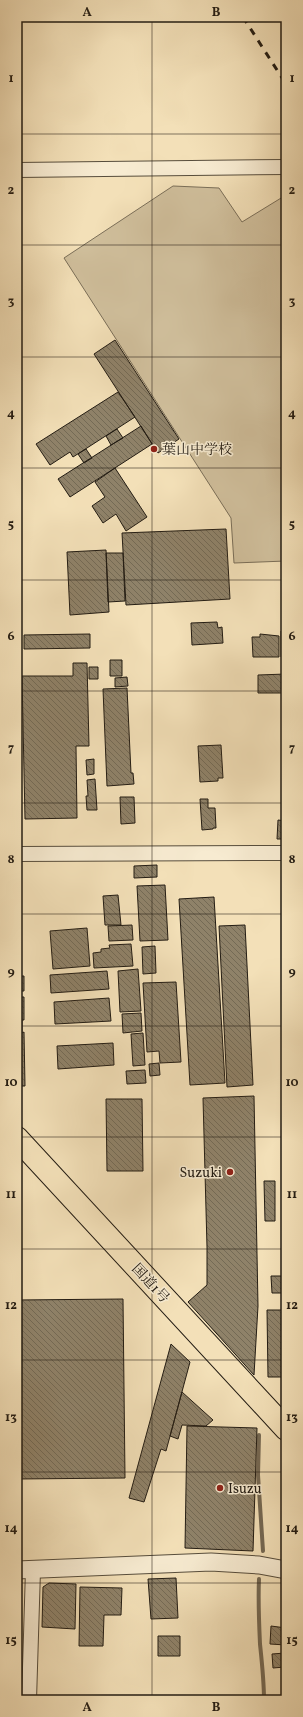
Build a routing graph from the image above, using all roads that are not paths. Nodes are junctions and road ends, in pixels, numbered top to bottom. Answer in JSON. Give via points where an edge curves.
{"nodes":[{"id":1,"x":286,"y":168,"type":"edge"},
{"id":2,"x":17,"y":170,"type":"edge"},
{"id":3,"x":17,"y":854,"type":"edge"},
{"id":4,"x":286,"y":854,"type":"edge"},
{"id":5,"x":17,"y":1138,"type":"edge"},
{"id":6,"x":286,"y":1429,"type":"edge"},
{"id":7,"x":25,"y":1570,"type":"edge"},
{"id":8,"x":286,"y":1570,"type":"edge"},
{"id":9,"x":29,"y":1700,"type":"edge"}],
"edges":[{"from":1,"to":2,"type":"street"},
{"from":3,"to":4,"type":"street"},
{"from":5,"to":6,"type":"highway","name":"国道1号"},
{"from":7,"to":8,"type":"street","via":[[211,1562],[259,1565]]},
{"from":7,"to":9,"type":"street"}]}
